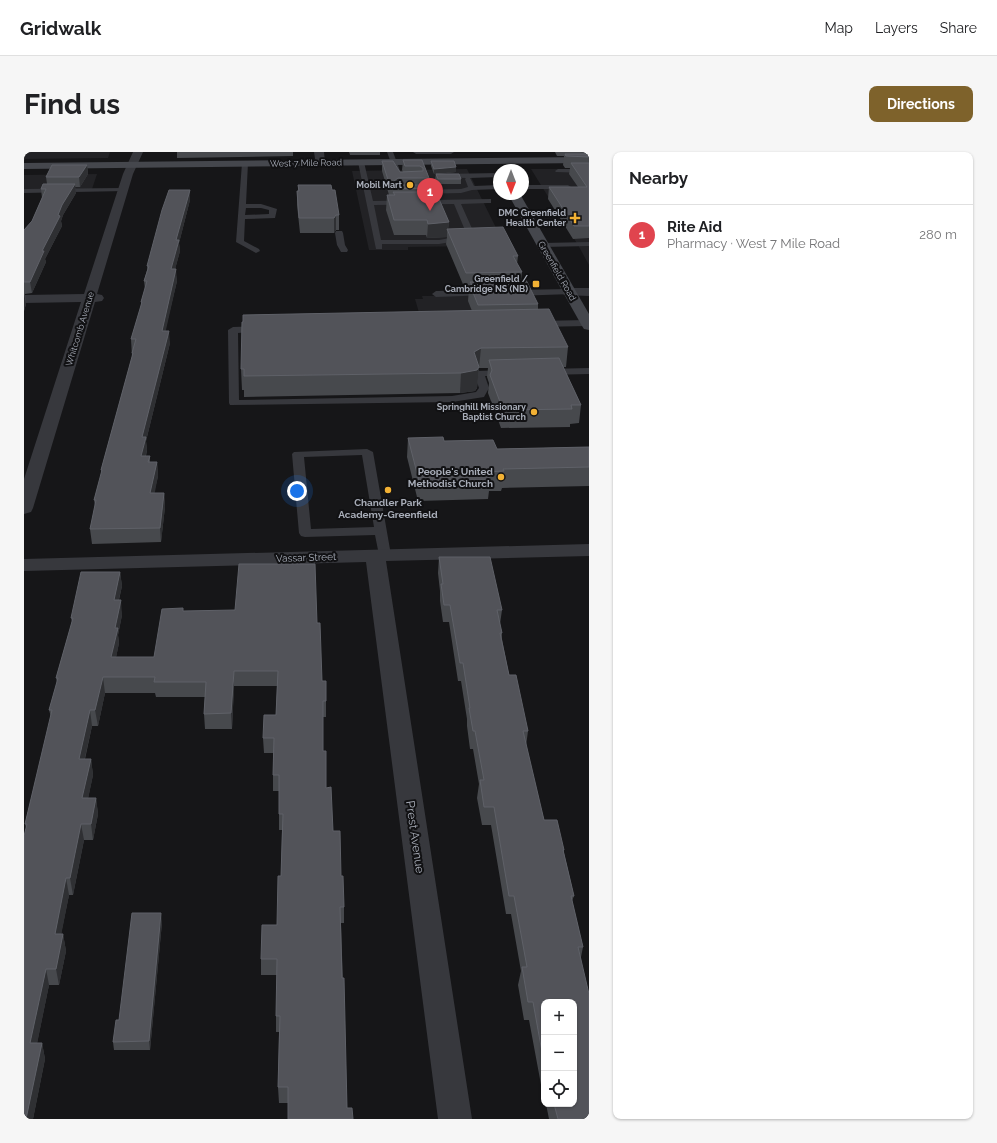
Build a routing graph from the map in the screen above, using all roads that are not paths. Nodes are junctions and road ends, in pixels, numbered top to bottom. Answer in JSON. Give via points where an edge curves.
{"nodes":[{"id":1,"x":138,"y":152,"type":"edge"},
{"id":2,"x":390,"y":152,"type":"edge"},
{"id":3,"x":451,"y":152,"type":"edge"},
{"id":4,"x":418,"y":155,"type":"edge"},
{"id":5,"x":319,"y":157,"type":"edge"},
{"id":6,"x":589,"y":160,"type":"edge"},
{"id":7,"x":495,"y":161,"type":"edge"},
{"id":8,"x":360,"y":162,"type":"junction"},
{"id":9,"x":394,"y":162,"type":"junction"},
{"id":10,"x":442,"y":162,"type":"junction"},
{"id":11,"x":245,"y":163,"type":"junction"},
{"id":12,"x":29,"y":164,"type":"edge"},
{"id":13,"x":132,"y":164,"type":"junction"},
{"id":14,"x":555,"y":167,"type":"junction"},
{"id":15,"x":589,"y":171,"type":"edge"},
{"id":16,"x":448,"y":174,"type":"junction"},
{"id":17,"x":493,"y":175,"type":"edge"},
{"id":18,"x":403,"y":176,"type":"edge"},
{"id":19,"x":466,"y":176,"type":"junction"},
{"id":20,"x":568,"y":186,"type":"edge"},
{"id":21,"x":493,"y":187,"type":"edge"},
{"id":22,"x":529,"y":187,"type":"edge"},
{"id":23,"x":472,"y":188,"type":"junction"},
{"id":24,"x":123,"y":190,"type":"junction"},
{"id":25,"x":24,"y":191,"type":"edge"},
{"id":26,"x":446,"y":191,"type":"junction"},
{"id":27,"x":405,"y":192,"type":"edge"},
{"id":28,"x":517,"y":200,"type":"edge"},
{"id":29,"x":488,"y":201,"type":"dead end"},
{"id":30,"x":456,"y":202,"type":"junction"},
{"id":31,"x":370,"y":203,"type":"junction"},
{"id":32,"x":243,"y":206,"type":"junction"},
{"id":33,"x":242,"y":218,"type":"junction"},
{"id":34,"x":339,"y":233,"type":"edge"},
{"id":35,"x":471,"y":235,"type":"junction"},
{"id":36,"x":491,"y":235,"type":"edge"},
{"id":37,"x":589,"y":244,"type":"edge"},
{"id":38,"x":543,"y":245,"type":"junction"},
{"id":39,"x":344,"y":250,"type":"dead end"},
{"id":40,"x":256,"y":251,"type":"dead end"},
{"id":41,"x":569,"y":292,"type":"junction"},
{"id":42,"x":589,"y":292,"type":"edge"},
{"id":43,"x":436,"y":294,"type":"dead end"},
{"id":44,"x":93,"y":298,"type":"junction"},
{"id":45,"x":24,"y":299,"type":"edge"},
{"id":46,"x":530,"y":324,"type":"edge"},
{"id":47,"x":588,"y":325,"type":"edge"},
{"id":48,"x":272,"y":329,"type":"edge"},
{"id":49,"x":589,"y":371,"type":"edge"},
{"id":50,"x":517,"y":372,"type":"edge"},
{"id":51,"x":532,"y":372,"type":"edge"},
{"id":52,"x":24,"y":508,"type":"edge"},
{"id":53,"x":380,"y":547,"type":"junction"},
{"id":54,"x":589,"y":550,"type":"edge"},
{"id":55,"x":24,"y":565,"type":"edge"},
{"id":56,"x":455,"y":1119,"type":"edge"}],
"edges":[{"from":1,"to":13,"type":"street","name":"Whitcomb Avenue"},
{"from":2,"to":9,"type":"lane"},
{"from":3,"to":4,"type":"lane"},
{"from":4,"to":9,"type":"main road","name":"West 7 Mile Road"},
{"from":4,"to":10,"type":"main road","name":"West 7 Mile Road"},
{"from":5,"to":8,"type":"main road","name":"West 7 Mile Road"},
{"from":5,"to":11,"type":"main road","name":"West 7 Mile Road"},
{"from":6,"to":14,"type":"main road","name":"West 7 Mile Road"},
{"from":7,"to":10,"type":"main road","name":"West 7 Mile Road"},
{"from":7,"to":14,"type":"main road","name":"West 7 Mile Road"},
{"from":8,"to":9,"type":"main road","name":"West 7 Mile Road"},
{"from":8,"to":31,"type":"lane"},
{"from":9,"to":18,"type":"lane"},
{"from":10,"to":16,"type":"lane"},
{"from":11,"to":13,"type":"main road","name":"West 7 Mile Road"},
{"from":11,"to":32,"type":"lane"},
{"from":12,"to":13,"type":"main road","name":"West 7 Mile Road"},
{"from":13,"to":24,"type":"street","name":"Whitcomb Avenue"},
{"from":14,"to":15,"type":"lane"},
{"from":16,"to":19,"type":"lane"},
{"from":16,"to":26,"type":"lane","via":[[437,177]]},
{"from":17,"to":19,"type":"lane"},
{"from":19,"to":23,"type":"lane"},
{"from":20,"to":22,"type":"lane"},
{"from":21,"to":23,"type":"lane"},
{"from":23,"to":26,"type":"lane"},
{"from":24,"to":25,"type":"lane"},
{"from":24,"to":44,"type":"street","name":"Whitcomb Avenue"},
{"from":26,"to":27,"type":"lane"},
{"from":28,"to":38,"type":"main road","name":"Greenfield Road"},
{"from":29,"to":30,"type":"lane"},
{"from":30,"to":31,"type":"lane"},
{"from":30,"to":35,"type":"lane"},
{"from":31,"to":35,"type":"lane","via":[[379,245],[439,242]]},
{"from":32,"to":33,"type":"lane"},
{"from":32,"to":33,"type":"lane","via":[[273,209],[272,216]]},
{"from":33,"to":40,"type":"lane","via":[[240,242]]},
{"from":34,"to":39,"type":"lane"},
{"from":35,"to":36,"type":"lane"},
{"from":37,"to":38,"type":"lane"},
{"from":38,"to":41,"type":"main road","name":"Greenfield Road"},
{"from":41,"to":42,"type":"street"},
{"from":41,"to":43,"type":"lane"},
{"from":41,"to":47,"type":"main road","name":"Greenfield Road"},
{"from":44,"to":45,"type":"street"},
{"from":44,"to":52,"type":"street","name":"Whitcomb Avenue"},
{"from":46,"to":47,"type":"lane"},
{"from":48,"to":50,"type":"lane","via":[[233,330],[234,403],[452,399],[480,395],[484,388],[479,373]]},
{"from":49,"to":51,"type":"lane"},
{"from":53,"to":53,"type":"lane","via":[[366,452],[298,454],[305,533]]},
{"from":53,"to":54,"type":"street","name":"Vassar Street"},
{"from":53,"to":55,"type":"street","name":"Vassar Street"},
{"from":53,"to":56,"type":"street","name":"Prest Avenue"}]}
